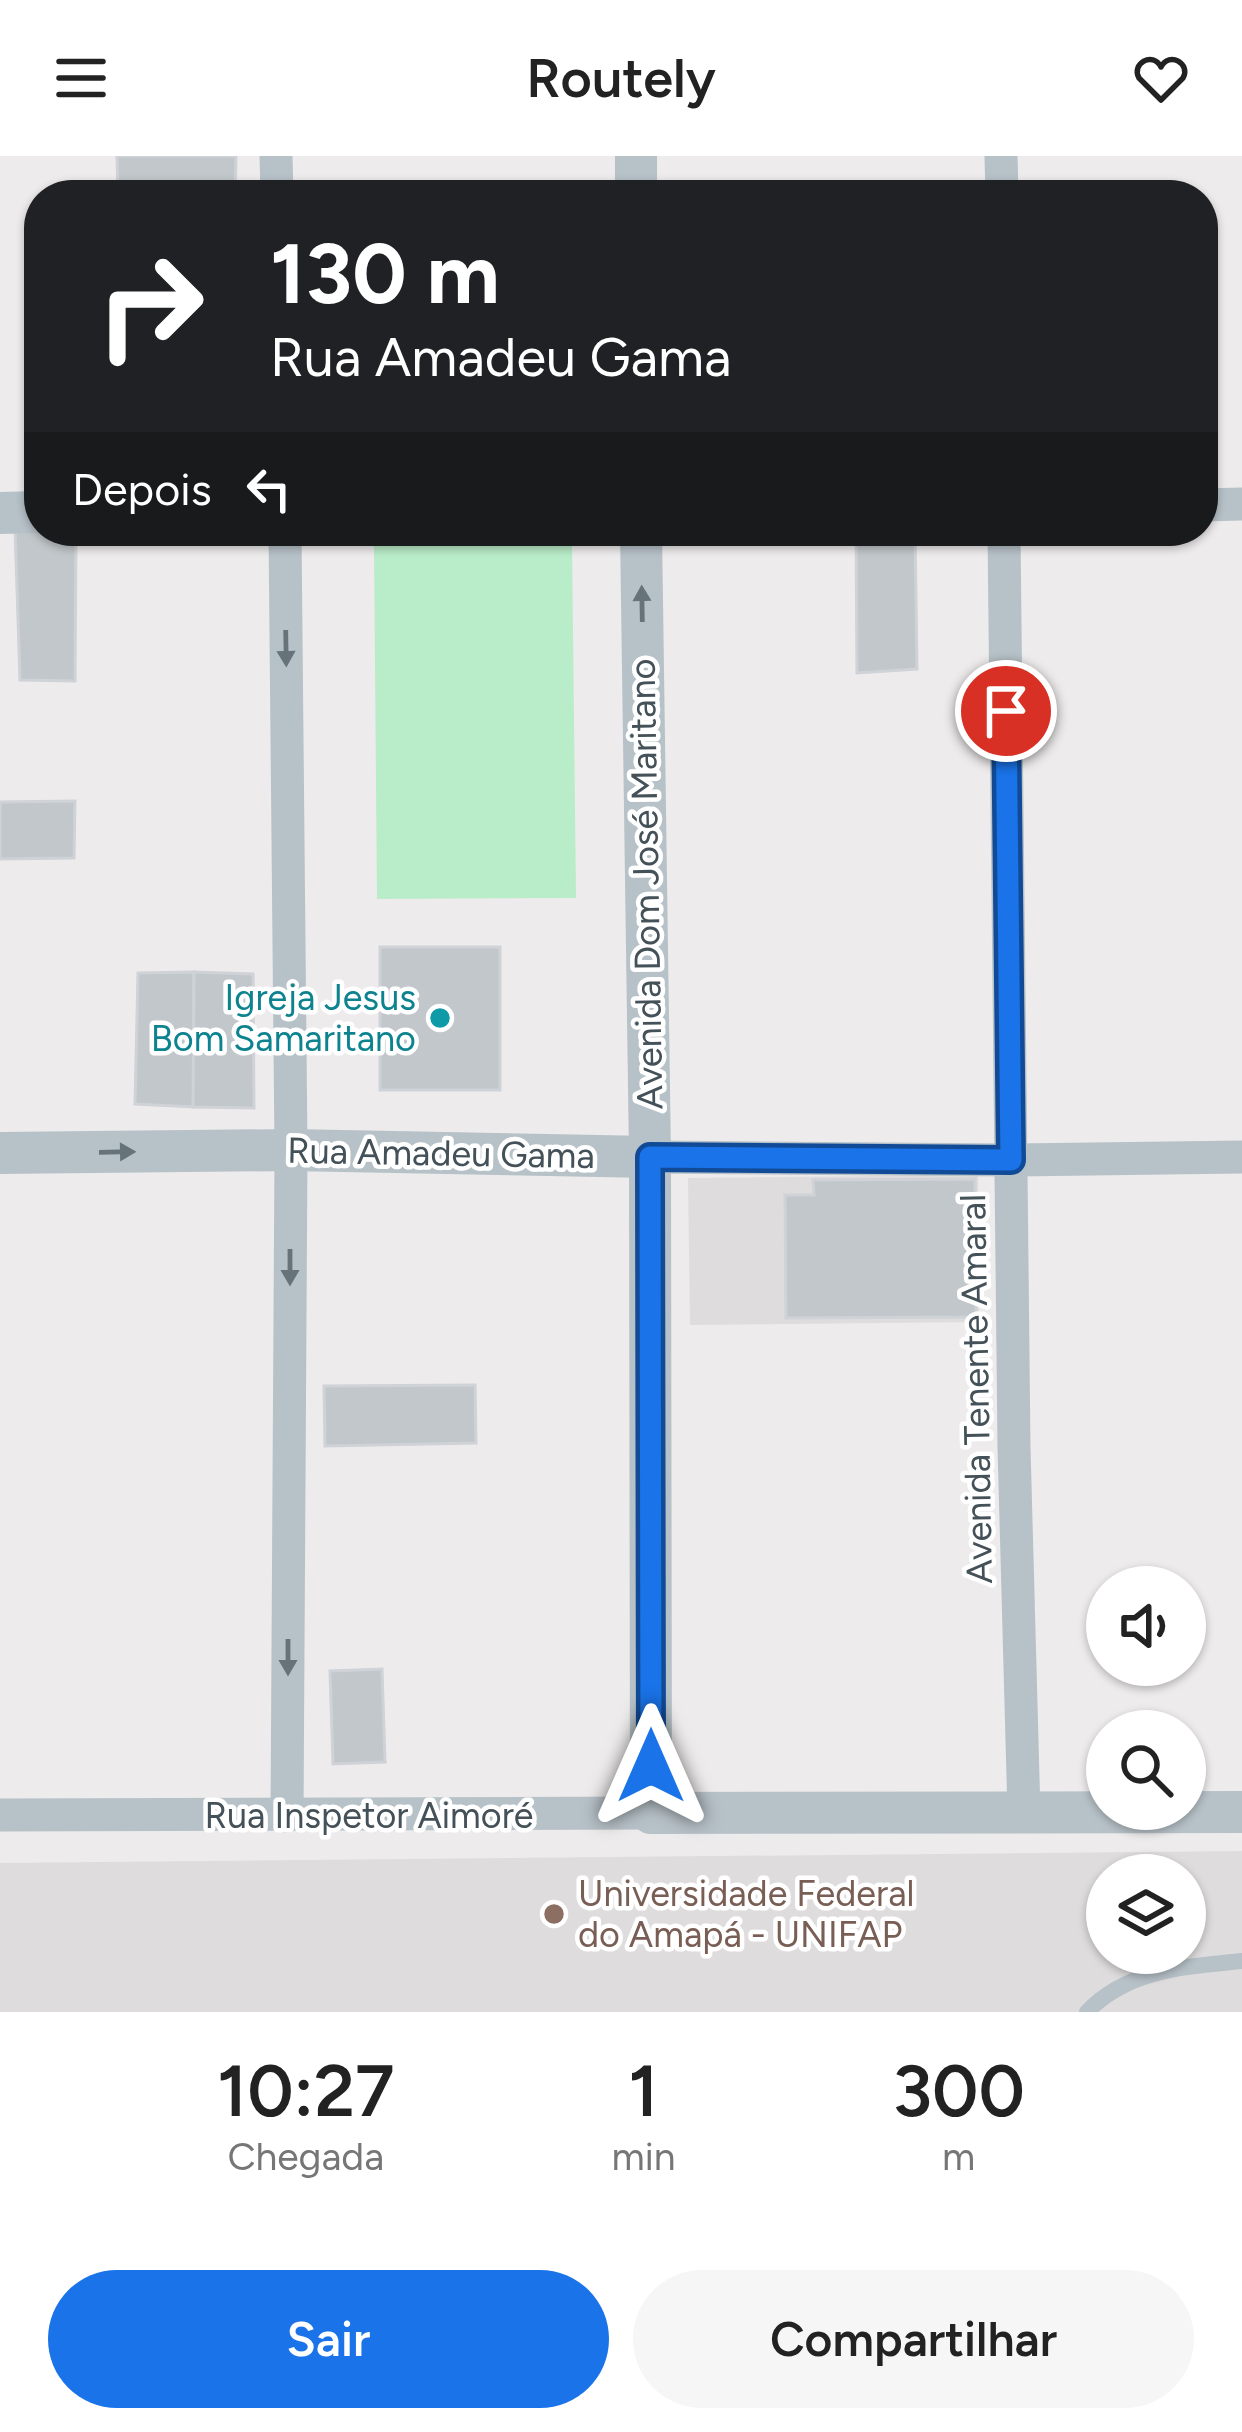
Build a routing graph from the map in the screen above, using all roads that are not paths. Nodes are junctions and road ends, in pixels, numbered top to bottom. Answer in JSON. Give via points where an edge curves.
{"nodes":[{"id":1,"x":285,"y":546,"type":"edge"},
{"id":2,"x":641,"y":546,"type":"edge"},
{"id":3,"x":1004,"y":546,"type":"edge"},
{"id":4,"x":291,"y":1150,"type":"junction"},
{"id":5,"x":0,"y":1153,"type":"edge"},
{"id":6,"x":650,"y":1157,"type":"junction"},
{"id":7,"x":1242,"y":1157,"type":"edge"},
{"id":8,"x":1011,"y":1160,"type":"junction"},
{"id":9,"x":1242,"y":1812,"type":"edge"},
{"id":10,"x":651,"y":1813,"type":"junction"},
{"id":11,"x":1024,"y":1814,"type":"junction"},
{"id":12,"x":0,"y":1815,"type":"edge"},
{"id":13,"x":287,"y":1816,"type":"junction"},
{"id":14,"x":1242,"y":1961,"type":"edge"},
{"id":15,"x":1087,"y":2012,"type":"edge"}],
"edges":[{"from":1,"to":4,"type":"street","one_way":true},
{"from":6,"to":2,"type":"street","name":"Avenida Dom José Maritano","one_way":true},
{"from":3,"to":8,"type":"street","name":"Avenida Tenente Amaral"},
{"from":5,"to":4,"type":"street","name":"Rua Amadeu Gama","one_way":true},
{"from":4,"to":6,"type":"street","name":"Rua Amadeu Gama"},
{"from":4,"to":13,"type":"street","one_way":true},
{"from":6,"to":8,"type":"street","name":"Rua Amadeu Gama"},
{"from":6,"to":10,"type":"street","name":"Avenida Dom José Maritano"},
{"from":7,"to":8,"type":"street","name":"Rua Amadeu Gama"},
{"from":8,"to":11,"type":"street","name":"Avenida Tenente Amaral"},
{"from":9,"to":11,"type":"street","name":"Rua Inspetor Aimoré"},
{"from":10,"to":11,"type":"street","name":"Rua Inspetor Aimoré"},
{"from":10,"to":13,"type":"street","name":"Rua Inspetor Aimoré"},
{"from":12,"to":13,"type":"street","name":"Rua Inspetor Aimoré"},
{"from":14,"to":15,"type":"lane","via":[[1142,1976],[1105,1993]]}]}
